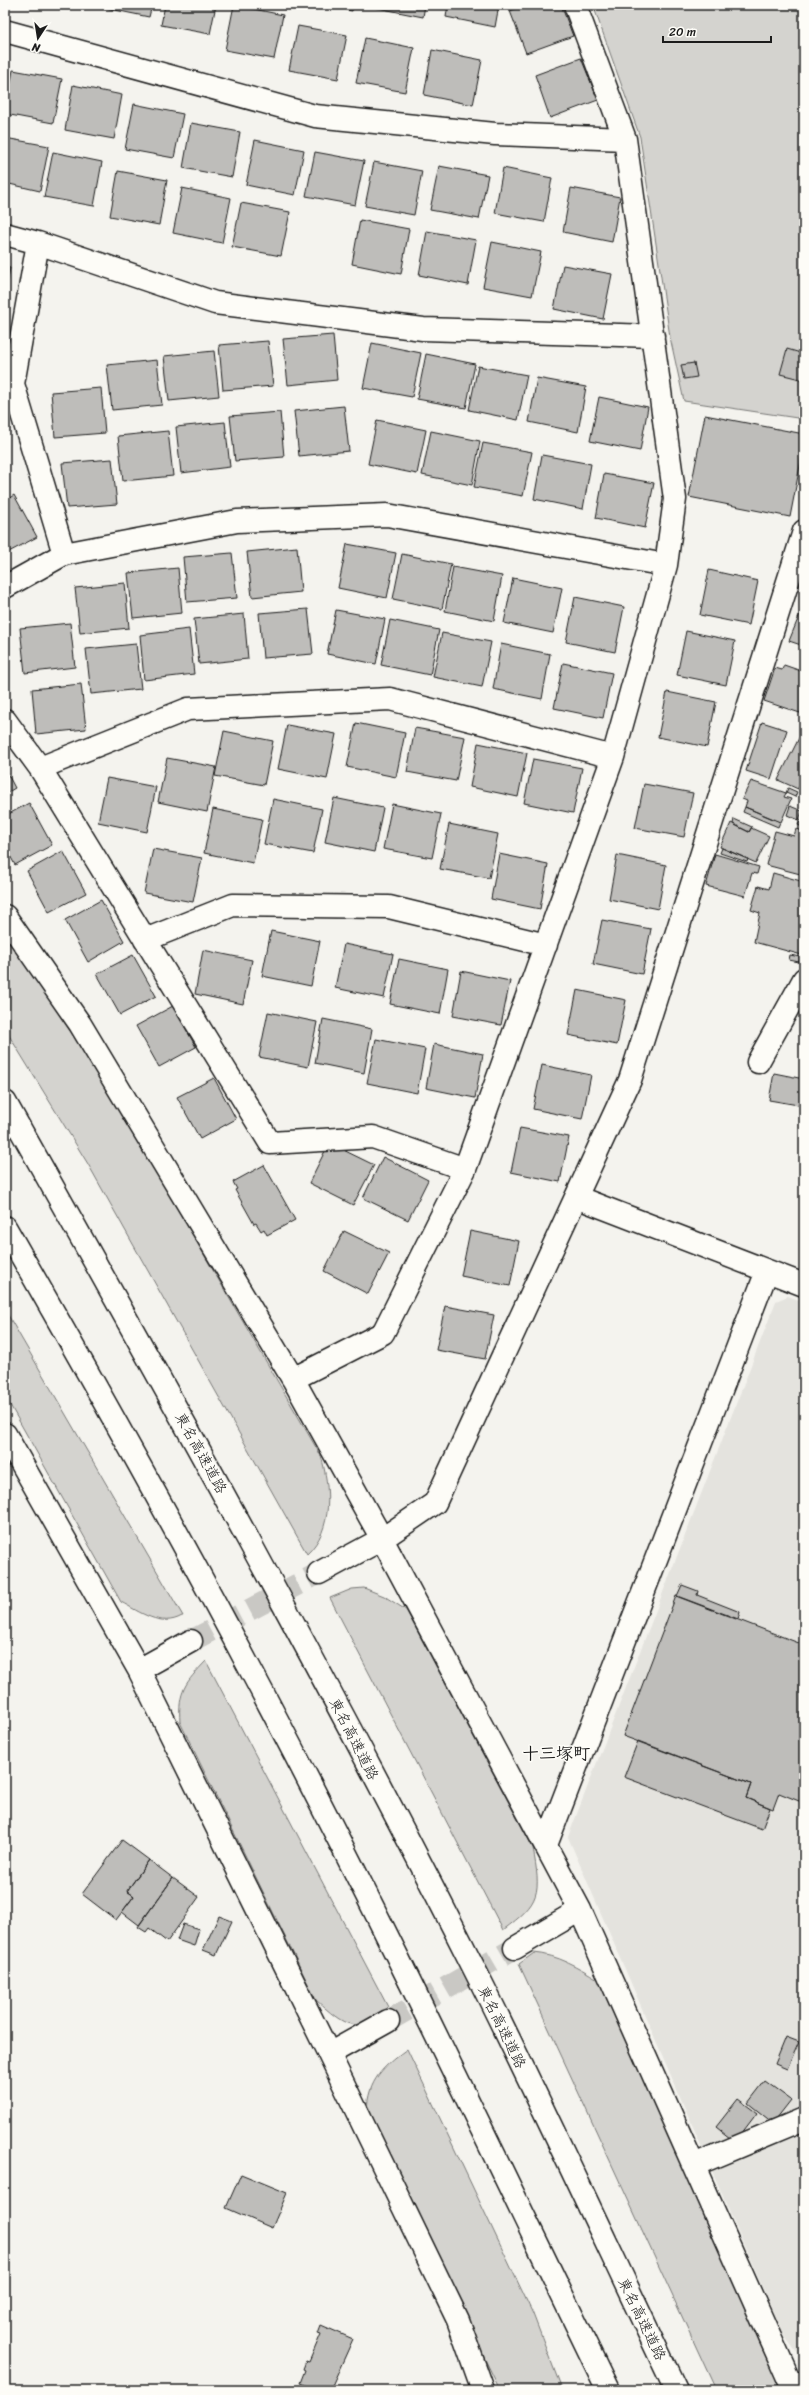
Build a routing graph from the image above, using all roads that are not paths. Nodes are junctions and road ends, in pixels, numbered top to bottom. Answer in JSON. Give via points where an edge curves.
{"nodes":[{"id":1,"x":575,"y":5,"type":"edge"},
{"id":2,"x":5,"y":31,"type":"edge"},
{"id":3,"x":625,"y":139,"type":"junction"},
{"id":4,"x":5,"y":234,"type":"edge"},
{"id":5,"x":38,"y":243,"type":"junction"},
{"id":6,"x":654,"y":336,"type":"junction"},
{"id":7,"x":804,"y":531,"type":"edge"},
{"id":8,"x":64,"y":554,"type":"junction"},
{"id":9,"x":666,"y":565,"type":"junction"},
{"id":10,"x":5,"y":587,"type":"edge"},
{"id":11,"x":5,"y":720,"type":"edge"},
{"id":12,"x":614,"y":757,"type":"junction"},
{"id":13,"x":40,"y":768,"type":"junction"},
{"id":14,"x":5,"y":916,"type":"edge"},
{"id":15,"x":145,"y":940,"type":"junction"},
{"id":16,"x":546,"y":945,"type":"junction"},
{"id":17,"x":804,"y":979,"type":"edge"},
{"id":18,"x":758,"y":1062,"type":"dead end"},
{"id":19,"x":5,"y":1102,"type":"edge"},
{"id":20,"x":465,"y":1168,"type":"junction"},
{"id":21,"x":576,"y":1198,"type":"junction"},
{"id":22,"x":5,"y":1228,"type":"edge"},
{"id":23,"x":767,"y":1271,"type":"junction"},
{"id":24,"x":804,"y":1285,"type":"edge"},
{"id":25,"x":293,"y":1379,"type":"junction"},
{"id":26,"x":5,"y":1434,"type":"edge"},
{"id":27,"x":382,"y":1539,"type":"junction"},
{"id":28,"x":319,"y":1573,"type":"tunnel mouth"},
{"id":29,"x":191,"y":1642,"type":"tunnel mouth"},
{"id":30,"x":139,"y":1670,"type":"junction"},
{"id":31,"x":546,"y":1845,"type":"junction"},
{"id":32,"x":580,"y":1910,"type":"junction"},
{"id":33,"x":515,"y":1948,"type":"tunnel mouth"},
{"id":34,"x":388,"y":2021,"type":"tunnel mouth"},
{"id":35,"x":329,"y":2054,"type":"junction"},
{"id":36,"x":804,"y":2119,"type":"edge"},
{"id":37,"x":694,"y":2165,"type":"junction"},
{"id":38,"x":804,"y":2386,"type":"edge"},
{"id":39,"x":483,"y":2390,"type":"edge"},
{"id":40,"x":608,"y":2390,"type":"edge"},
{"id":41,"x":676,"y":2390,"type":"edge"}],
"edges":[{"from":1,"to":3,"type":"main road"},
{"from":2,"to":3,"type":"main road","via":[[315,116],[495,134]]},
{"from":3,"to":6,"type":"main road"},
{"from":4,"to":5,"type":"main road"},
{"from":5,"to":6,"type":"main road","via":[[215,303],[423,329]]},
{"from":5,"to":8,"type":"main road","via":[[12,384]]},
{"from":6,"to":9,"type":"main road","via":[[675,499]]},
{"from":7,"to":21,"type":"main road","via":[[630,1080]]},
{"from":8,"to":9,"type":"main road","via":[[237,521],[387,515]]},
{"from":8,"to":10,"type":"main road"},
{"from":9,"to":12,"type":"main road"},
{"from":11,"to":13,"type":"main road"},
{"from":12,"to":13,"type":"main road","via":[[390,699],[188,708]]},
{"from":12,"to":16,"type":"main road"},
{"from":13,"to":15,"type":"main road"},
{"from":14,"to":25,"type":"main road","via":[[80,1024]]},
{"from":15,"to":16,"type":"main road","via":[[233,906],[381,907]]},
{"from":15,"to":20,"type":"main road","via":[[270,1143],[373,1137]]},
{"from":16,"to":20,"type":"main road"},
{"from":17,"to":18,"type":"main road"},
{"from":19,"to":41,"type":"main road","name":"東名高速道路","via":[[311,1656],[484,1989]]},
{"from":20,"to":25,"type":"main road","via":[[383,1333]]},
{"from":21,"to":23,"type":"main road"},
{"from":21,"to":27,"type":"main road","via":[[435,1503]]},
{"from":22,"to":40,"type":"main road","via":[[89,1373],[249,1666],[429,2021]]},
{"from":23,"to":24,"type":"main road"},
{"from":23,"to":31,"type":"main road"},
{"from":25,"to":27,"type":"main road"},
{"from":26,"to":30,"type":"main road"},
{"from":27,"to":28,"type":"main road"},
{"from":27,"to":31,"type":"main road"},
{"from":29,"to":30,"type":"main road"},
{"from":30,"to":35,"type":"main road"},
{"from":31,"to":32,"type":"main road"},
{"from":32,"to":33,"type":"main road"},
{"from":32,"to":37,"type":"main road"},
{"from":34,"to":35,"type":"main road"},
{"from":35,"to":39,"type":"main road","via":[[458,2320]]},
{"from":36,"to":37,"type":"main road"},
{"from":37,"to":38,"type":"main road","via":[[789,2380]]}]}
